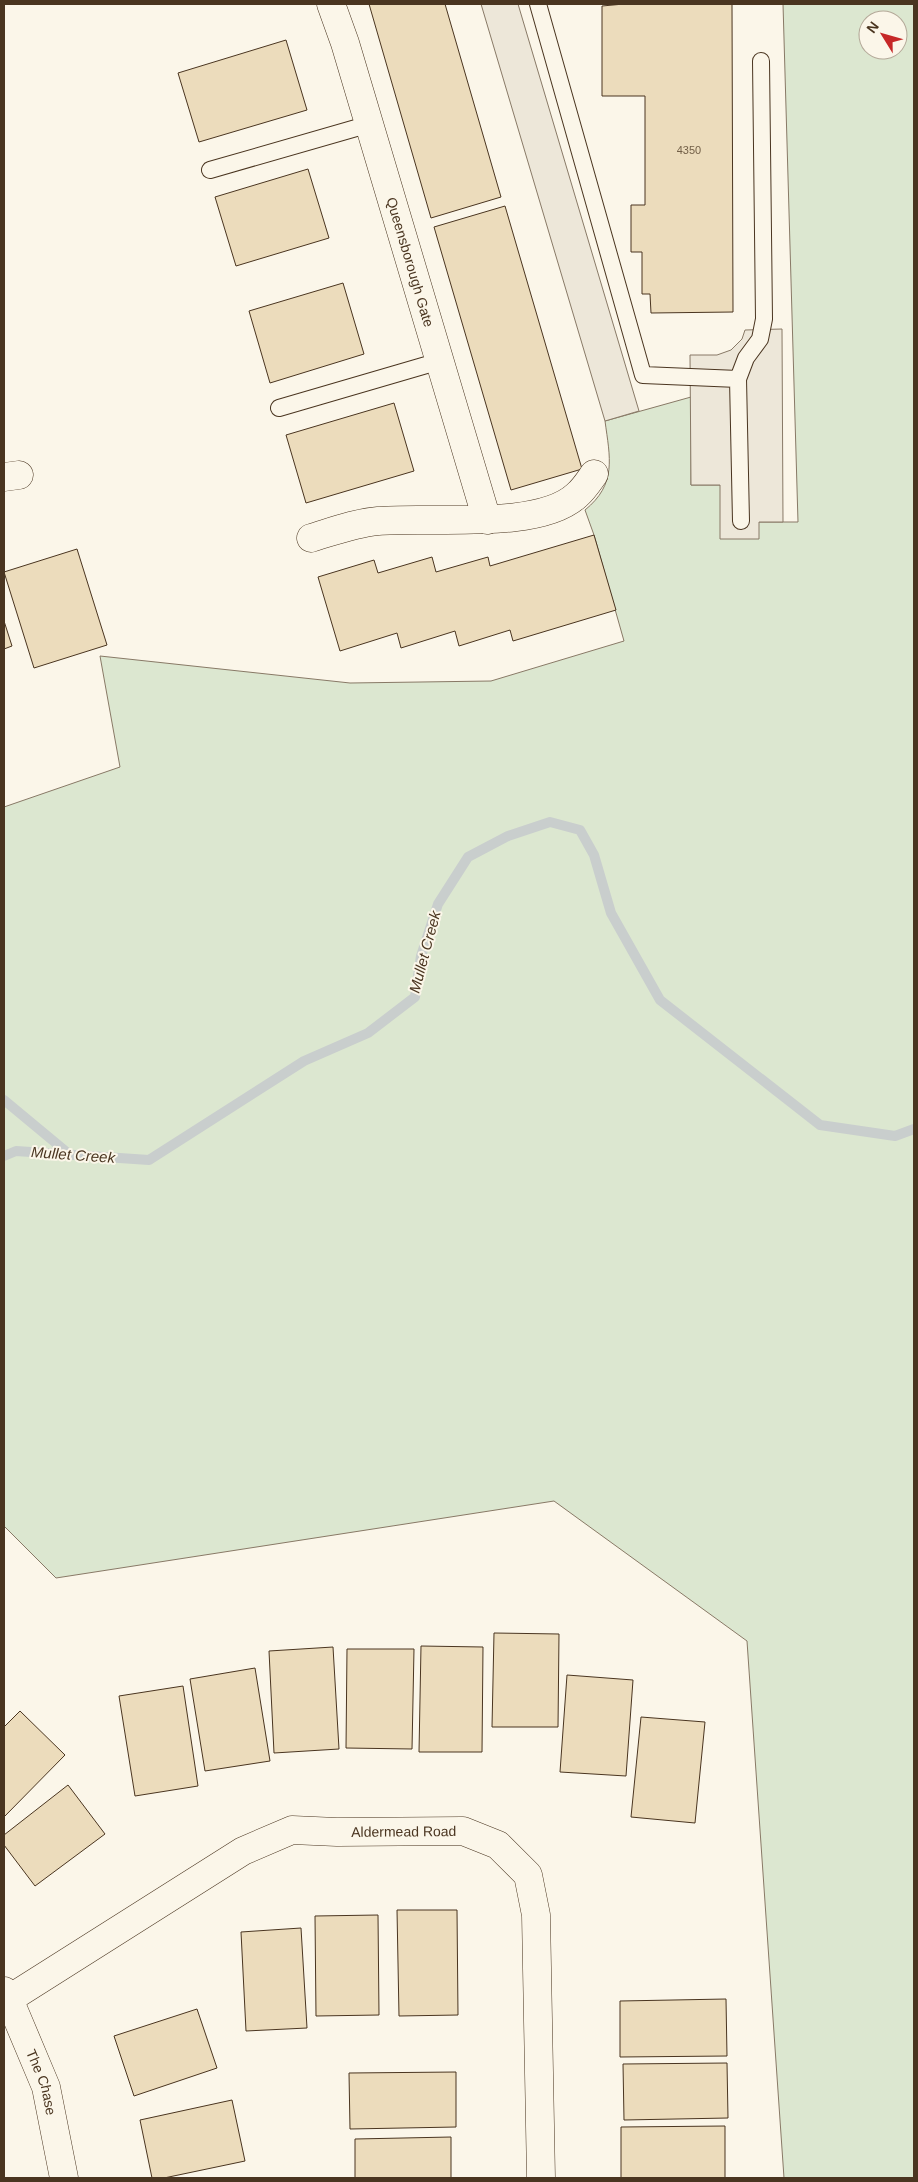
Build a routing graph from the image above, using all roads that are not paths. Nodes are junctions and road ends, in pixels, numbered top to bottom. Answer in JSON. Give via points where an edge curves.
{"nodes":[{"id":1,"x":331,"y":4,"type":"edge"},
{"id":2,"x":540,"y":5,"type":"edge"},
{"id":3,"x":761,"y":61,"type":"dead end"},
{"id":4,"x":370,"y":124,"type":"junction"},
{"id":5,"x":210,"y":170,"type":"dead end"},
{"id":6,"x":440,"y":361,"type":"junction"},
{"id":7,"x":738,"y":379,"type":"junction"},
{"id":8,"x":279,"y":408,"type":"dead end"},
{"id":9,"x":594,"y":474,"type":"dead end"},
{"id":10,"x":487,"y":520,"type":"junction"},
{"id":11,"x":741,"y":521,"type":"dead end"},
{"id":12,"x":312,"y":538,"type":"dead end"},
{"id":13,"x":6,"y":1995,"type":"edge"},
{"id":14,"x":64,"y":2178,"type":"edge"},
{"id":15,"x":541,"y":2178,"type":"edge"}],
"edges":[{"from":1,"to":4,"type":"street","name":"Queensborough Gate"},
{"from":2,"to":7,"type":"lane","via":[[643,375]]},
{"from":3,"to":7,"type":"lane","via":[[764,320],[760,339],[746,358]]},
{"from":4,"to":5,"type":"lane"},
{"from":4,"to":6,"type":"street","name":"Queensborough Gate"},
{"from":6,"to":8,"type":"lane"},
{"from":6,"to":10,"type":"street","name":"Queensborough Gate"},
{"from":7,"to":11,"type":"lane"},
{"from":9,"to":10,"type":"street","via":[[576,496],[555,506]]},
{"from":10,"to":12,"type":"street","via":[[380,521],[356,524]]},
{"from":13,"to":14,"type":"street","name":"The Chase","via":[[46,2087]]},
{"from":13,"to":15,"type":"street","name":"Aldermead Road","via":[[243,1851],[292,1830],[463,1831],[498,1845],[528,1875],[536,1915]]}]}
